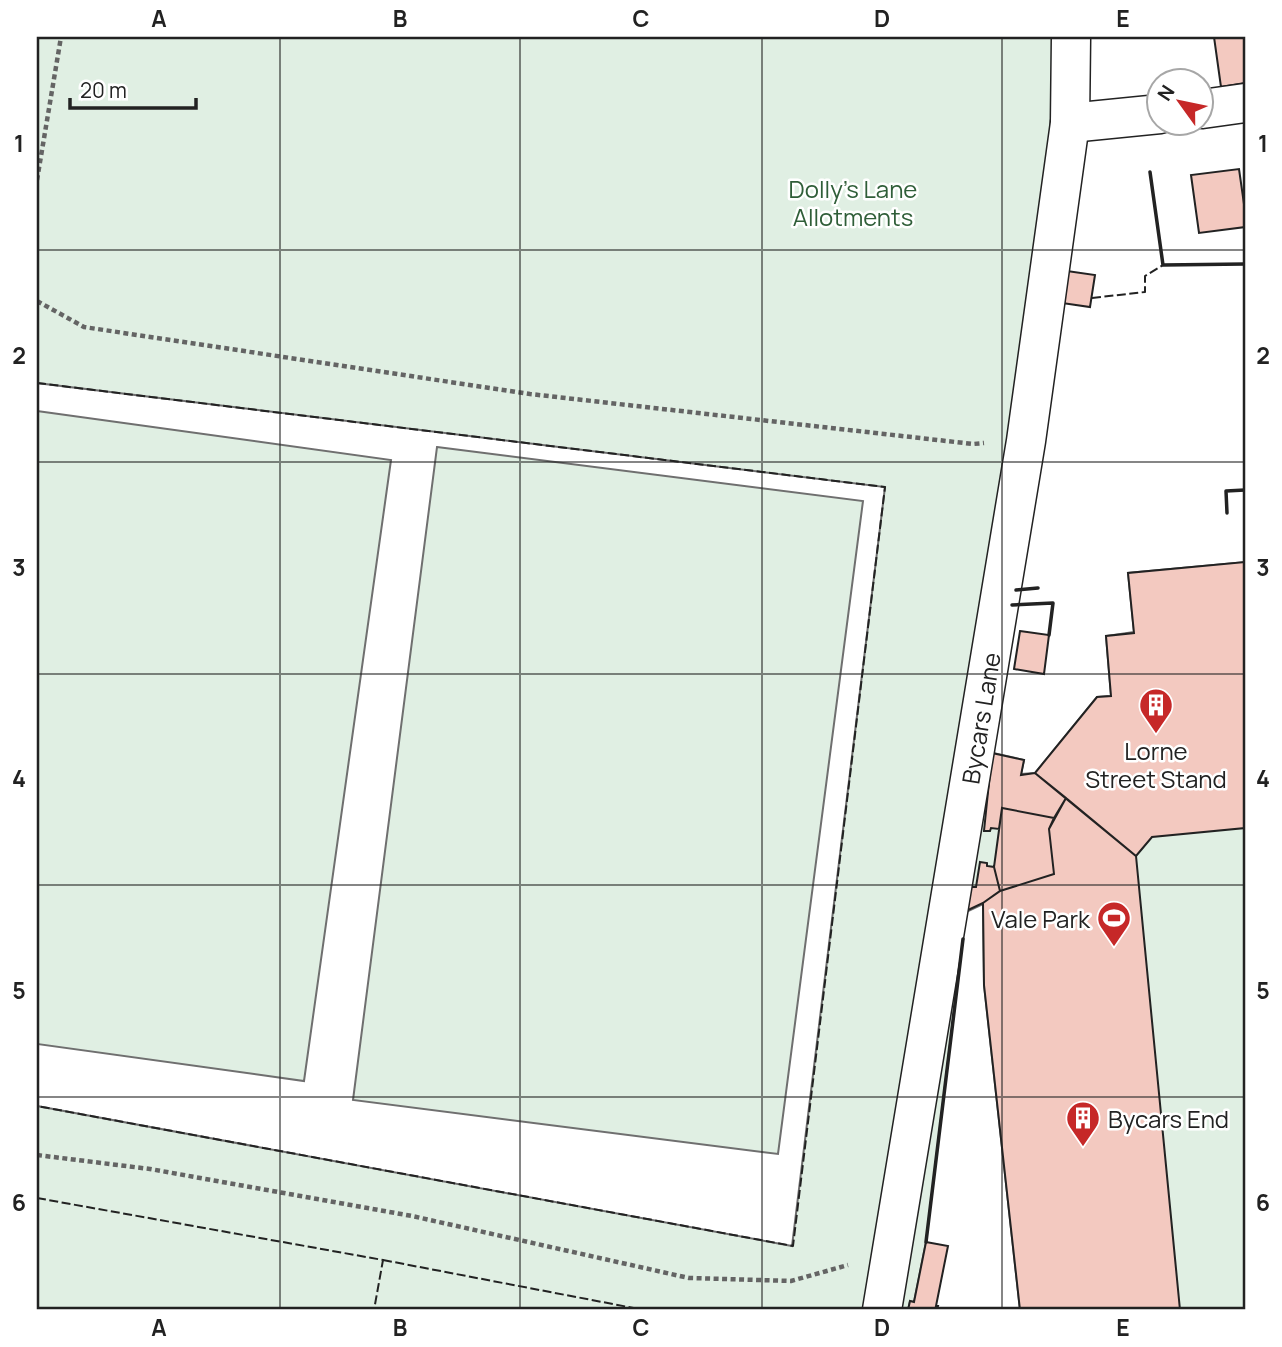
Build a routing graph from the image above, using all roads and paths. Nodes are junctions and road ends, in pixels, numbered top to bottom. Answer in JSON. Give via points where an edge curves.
{"nodes":[{"id":1,"x":61,"y":37,"type":"edge"},
{"id":2,"x":1072,"y":37,"type":"edge"},
{"id":3,"x":1245,"y":103,"type":"edge"},
{"id":4,"x":1216,"y":106,"type":"edge"},
{"id":5,"x":1146,"y":115,"type":"edge"},
{"id":6,"x":1070,"y":123,"type":"junction"},
{"id":7,"x":37,"y":180,"type":"edge"},
{"id":8,"x":37,"y":301,"type":"edge"},
{"id":9,"x":1026,"y":441,"type":"junction"},
{"id":10,"x":37,"y":1155,"type":"edge"},
{"id":11,"x":892,"y":1252,"type":"junction"},
{"id":12,"x":882,"y":1310,"type":"edge"}],
"edges":[{"from":1,"to":7,"type":"path"},
{"from":2,"to":6,"type":"street","name":"Bycars Lane"},
{"from":3,"to":4,"type":"street"},
{"from":5,"to":6,"type":"street"},
{"from":6,"to":9,"type":"street","name":"Bycars Lane"},
{"from":8,"to":9,"type":"path","via":[[84,327],[530,394],[973,444]]},
{"from":9,"to":11,"type":"street","name":"Bycars Lane"},
{"from":10,"to":11,"type":"path","via":[[412,1216],[689,1279],[791,1281]]},
{"from":11,"to":12,"type":"street","name":"Bycars Lane"}]}
